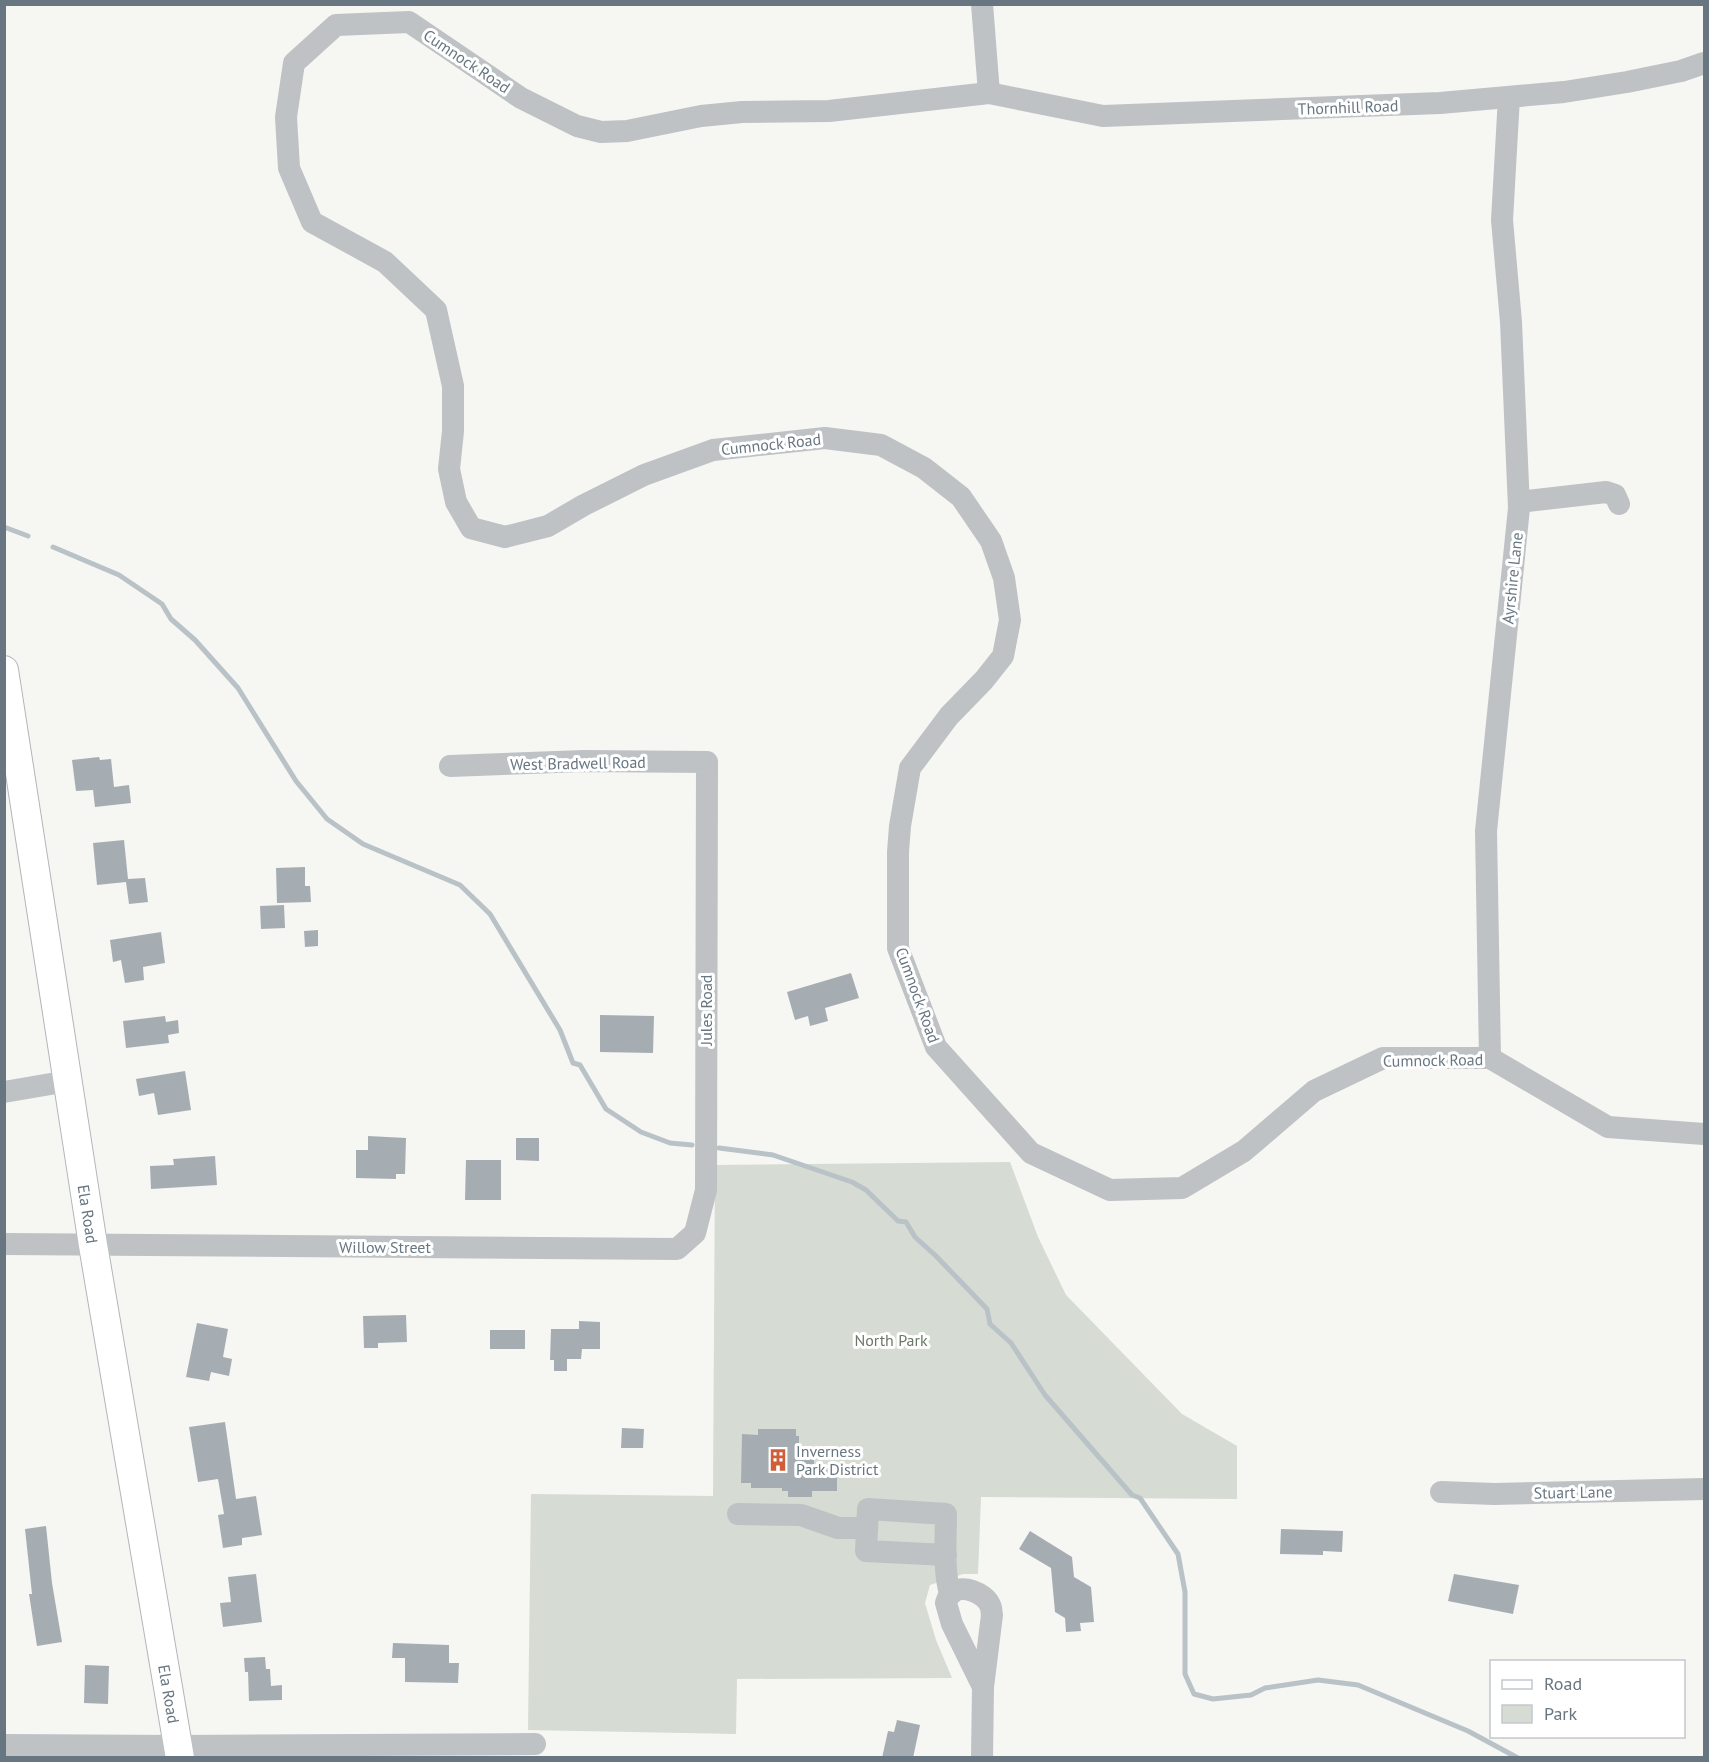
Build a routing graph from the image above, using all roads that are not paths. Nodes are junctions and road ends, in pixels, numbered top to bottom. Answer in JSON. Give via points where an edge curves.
{"nodes":[{"id":1,"x":982,"y":4,"type":"edge"},
{"id":2,"x":1704,"y":63,"type":"edge"},
{"id":3,"x":989,"y":93,"type":"junction"},
{"id":4,"x":1509,"y":97,"type":"junction"},
{"id":5,"x":1519,"y":502,"type":"junction"},
{"id":6,"x":1619,"y":504,"type":"dead end"},
{"id":7,"x":4,"y":670,"type":"edge"},
{"id":8,"x":10,"y":737,"type":"edge"},
{"id":9,"x":707,"y":762,"type":"joint"},
{"id":10,"x":450,"y":766,"type":"dead end"},
{"id":11,"x":1490,"y":1058,"type":"junction"},
{"id":12,"x":68,"y":1081,"type":"junction"},
{"id":13,"x":4,"y":1092,"type":"edge"},
{"id":14,"x":1704,"y":1134,"type":"edge"},
{"id":15,"x":4,"y":1244,"type":"edge"},
{"id":16,"x":93,"y":1245,"type":"junction"},
{"id":17,"x":677,"y":1249,"type":"joint"},
{"id":18,"x":1704,"y":1489,"type":"edge"},
{"id":19,"x":1441,"y":1492,"type":"dead end"},
{"id":20,"x":738,"y":1514,"type":"dead end"},
{"id":21,"x":867,"y":1528,"type":"junction"},
{"id":22,"x":946,"y":1555,"type":"junction"},
{"id":23,"x":950,"y":1594,"type":"junction"},
{"id":24,"x":983,"y":1687,"type":"junction"},
{"id":25,"x":535,"y":1744,"type":"dead end"},
{"id":26,"x":4,"y":1745,"type":"edge"},
{"id":27,"x":179,"y":1752,"type":"edge"},
{"id":28,"x":982,"y":1758,"type":"edge"}],
"edges":[{"from":1,"to":3,"type":"street"},
{"from":2,"to":4,"type":"street","name":"Thornhill Road","via":[[1627,82]]},
{"from":3,"to":4,"type":"street","name":"Thornhill Road","via":[[1103,116]]},
{"from":3,"to":11,"type":"street","name":"Cumnock Road","via":[[829,111],[701,116],[627,131],[601,132],[577,126],[521,98],[409,22],[336,25],[294,63],[286,117],[289,168],[312,222],[385,262],[436,310],[453,386],[449,469],[456,502],[471,528],[505,537],[548,526],[644,475],[713,450],[825,438],[881,446],[924,468],[961,497],[991,541],[1005,578],[1010,620],[1003,656],[949,716],[910,768],[898,852],[898,948],[936,1047],[1031,1154],[1110,1190],[1182,1188],[1244,1151],[1314,1091],[1383,1058]]},
{"from":4,"to":5,"type":"street","name":"Ayrshire Lane","via":[[1502,219]]},
{"from":5,"to":6,"type":"street","via":[[1606,492],[1615,495]]},
{"from":5,"to":11,"type":"street","name":"Ayrshire Lane","via":[[1486,831]]},
{"from":7,"to":8,"type":"main road","name":"Ela Road"},
{"from":8,"to":12,"type":"main road","name":"Ela Road"},
{"from":9,"to":10,"type":"street","name":"West Bradwell Road"},
{"from":9,"to":17,"type":"street","name":"Jules Road","via":[[706,1190],[695,1233]]},
{"from":11,"to":14,"type":"street","name":"Cumnock Road","via":[[1608,1127]]},
{"from":12,"to":13,"type":"street"},
{"from":12,"to":16,"type":"main road","name":"Ela Road"},
{"from":15,"to":16,"type":"street","name":"Willow Street"},
{"from":16,"to":17,"type":"street","name":"Willow Street"},
{"from":16,"to":27,"type":"main road","name":"Ela Road"},
{"from":18,"to":19,"type":"street","name":"Stuart Lane"},
{"from":20,"to":21,"type":"street","via":[[801,1515],[838,1528]]},
{"from":21,"to":22,"type":"street","via":[[866,1551]]},
{"from":21,"to":22,"type":"street","via":[[868,1509],[946,1514]]},
{"from":22,"to":23,"type":"street"},
{"from":23,"to":24,"type":"street","via":[[946,1603],[952,1624]]},
{"from":23,"to":24,"type":"street","via":[[958,1589],[971,1590],[990,1604]]},
{"from":24,"to":28,"type":"street"},
{"from":25,"to":27,"type":"street"},
{"from":26,"to":27,"type":"street"}]}
